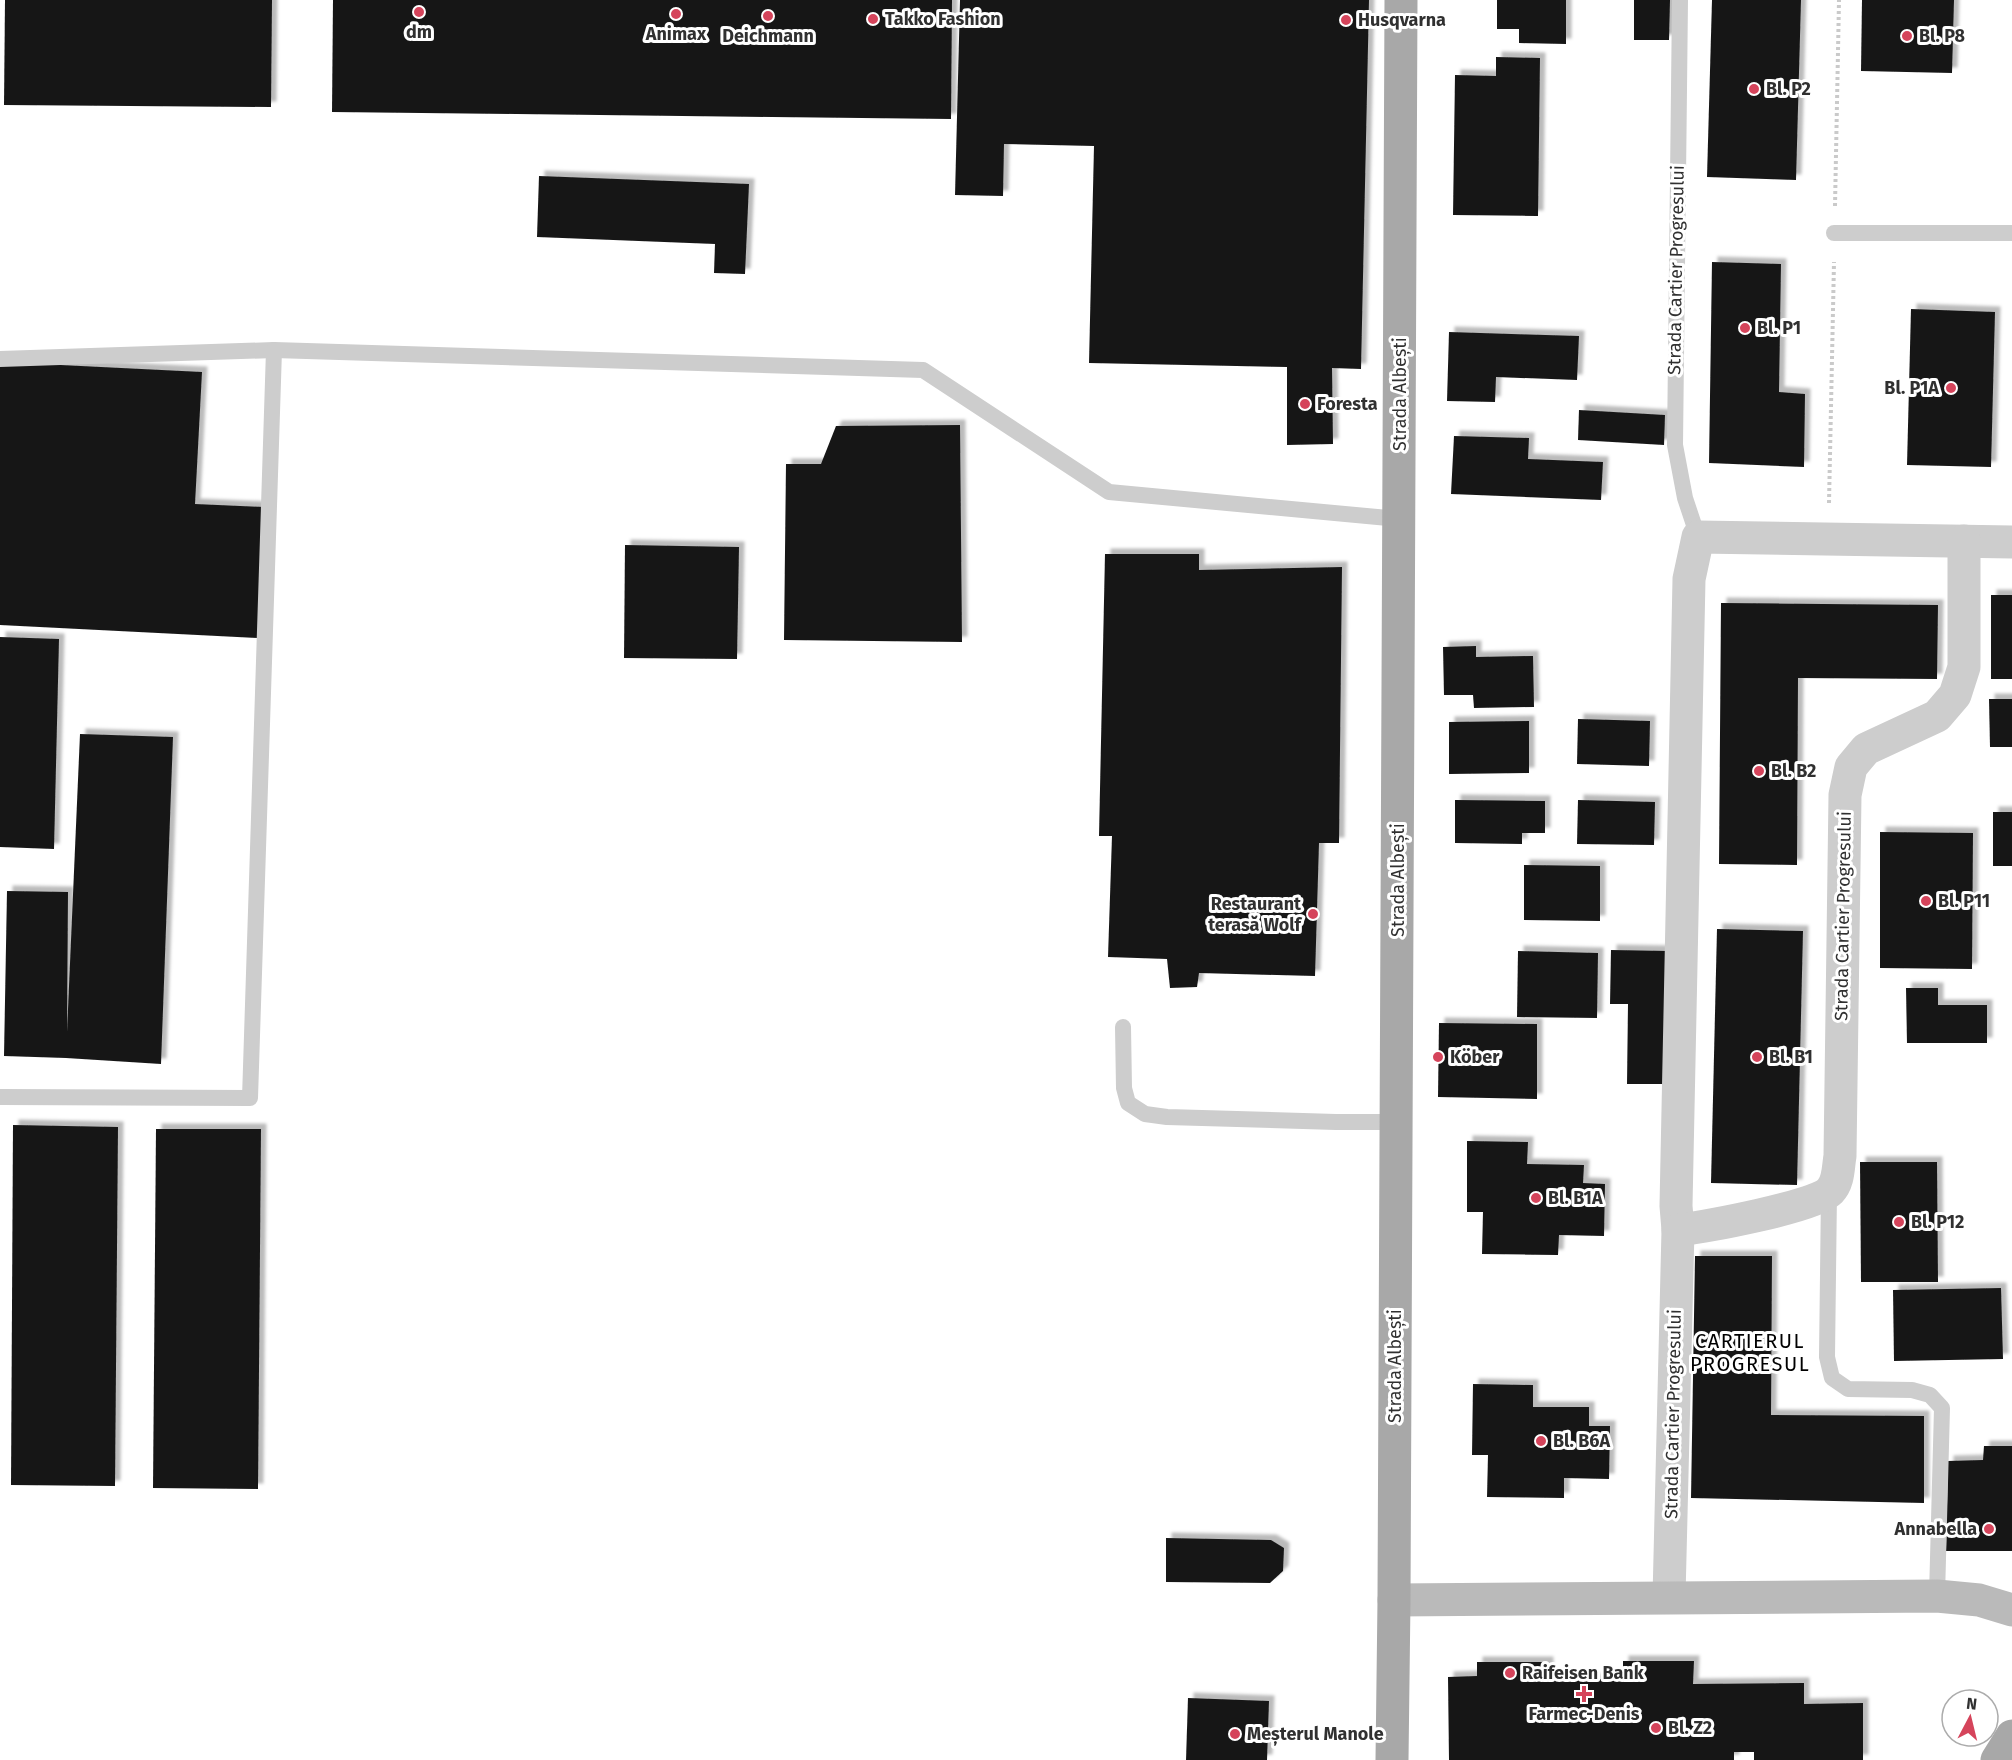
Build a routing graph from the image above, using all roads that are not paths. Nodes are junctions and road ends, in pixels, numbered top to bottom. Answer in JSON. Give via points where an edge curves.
{"nodes":[{"id":1,"x":1401,"y":0,"type":"edge"},
{"id":2,"x":1680,"y":0,"type":"edge"},
{"id":3,"x":1834,"y":233,"type":"road end"},
{"id":4,"x":2012,"y":233,"type":"edge"},
{"id":5,"x":274,"y":350,"type":"junction"},
{"id":6,"x":0,"y":359,"type":"edge"},
{"id":7,"x":1399,"y":519,"type":"junction"},
{"id":8,"x":1698,"y":537,"type":"junction"},
{"id":9,"x":1964,"y":541,"type":"junction"},
{"id":10,"x":2012,"y":542,"type":"edge"},
{"id":11,"x":1123,"y":1027,"type":"dead end"},
{"id":12,"x":0,"y":1097,"type":"edge"},
{"id":13,"x":1396,"y":1122,"type":"junction"},
{"id":14,"x":1829,"y":1192,"type":"junction"},
{"id":15,"x":1678,"y":1230,"type":"junction"},
{"id":16,"x":1937,"y":1596,"type":"junction"},
{"id":17,"x":1669,"y":1598,"type":"junction"},
{"id":18,"x":1395,"y":1600,"type":"junction"},
{"id":19,"x":2012,"y":1610,"type":"edge"},
{"id":20,"x":2012,"y":1736,"type":"edge"},
{"id":21,"x":1392,"y":1760,"type":"edge"},
{"id":22,"x":1997,"y":1760,"type":"edge"}],
"edges":[{"from":1,"to":7,"type":"main road","name":"Strada Albești"},
{"from":2,"to":8,"type":"lane","name":"Strada Cartier Progresului","via":[[1675,446],[1685,498]]},
{"from":3,"to":4,"type":"lane"},
{"from":5,"to":6,"type":"lane"},
{"from":5,"to":7,"type":"lane","via":[[923,370],[1109,492]]},
{"from":5,"to":12,"type":"lane","via":[[250,1098]]},
{"from":7,"to":13,"type":"main road","name":"Strada Albești"},
{"from":8,"to":9,"type":"street"},
{"from":8,"to":15,"type":"street","name":"Strada Cartier Progresului","via":[[1689,579]]},
{"from":9,"to":10,"type":"street"},
{"from":9,"to":14,"type":"street","name":"Strada Cartier Progresului","via":[[1964,667],[1955,695],[1937,716],[1866,749],[1851,767],[1845,795],[1840,1156],[1837,1182]]},
{"from":11,"to":13,"type":"lane","via":[[1124,1088],[1128,1103],[1145,1114]]},
{"from":13,"to":18,"type":"main road","name":"Strada Albești"},
{"from":14,"to":15,"type":"street","via":[[1804,1204]]},
{"from":14,"to":16,"type":"lane","via":[[1827,1357],[1832,1378],[1848,1389],[1912,1390],[1930,1395],[1942,1408]]},
{"from":15,"to":17,"type":"street","name":"Strada Cartier Progresului"},
{"from":16,"to":17,"type":"street"},
{"from":16,"to":19,"type":"street","via":[[1978,1600]]},
{"from":17,"to":18,"type":"street"},
{"from":18,"to":21,"type":"main road","name":"Strada Albești"},
{"from":20,"to":22,"type":"main road"}]}
